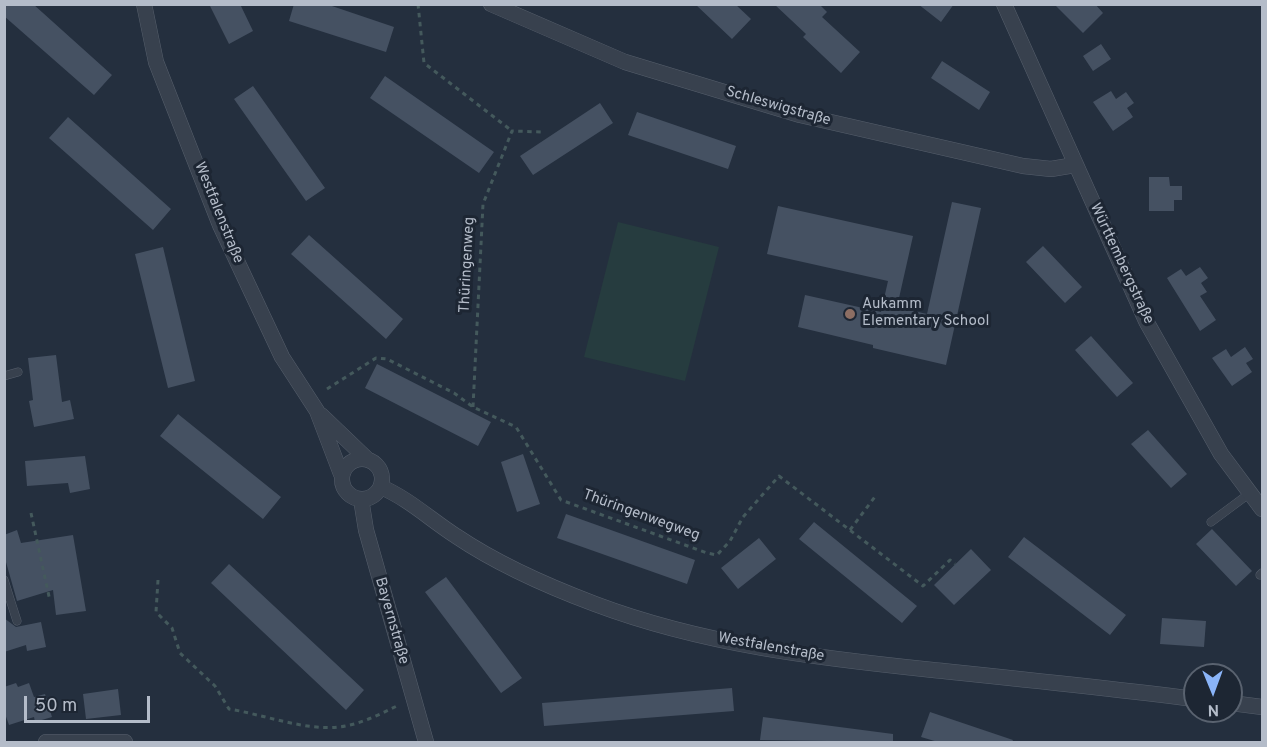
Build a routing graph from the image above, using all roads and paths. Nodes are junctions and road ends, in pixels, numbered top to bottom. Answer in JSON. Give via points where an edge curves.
{"nodes":[{"id":1,"x":144,"y":4,"type":"edge"},
{"id":2,"x":418,"y":4,"type":"edge"},
{"id":3,"x":491,"y":4,"type":"edge"},
{"id":4,"x":1004,"y":4,"type":"edge"},
{"id":5,"x":523,"y":11,"type":"edge"},
{"id":6,"x":512,"y":131,"type":"junction"},
{"id":7,"x":542,"y":132,"type":"dead end"},
{"id":8,"x":1075,"y":165,"type":"junction"},
{"id":9,"x":18,"y":372,"type":"dead end"},
{"id":10,"x":4,"y":376,"type":"edge"},
{"id":11,"x":327,"y":389,"type":"dead end"},
{"id":12,"x":473,"y":407,"type":"junction"},
{"id":13,"x":317,"y":411,"type":"junction"},
{"id":14,"x":367,"y":459,"type":"junction"},
{"id":15,"x":342,"y":474,"type":"junction"},
{"id":16,"x":381,"y":487,"type":"junction"},
{"id":17,"x":1251,"y":493,"type":"junction"},
{"id":18,"x":877,"y":494,"type":"dead end"},
{"id":19,"x":361,"y":499,"type":"junction"},
{"id":20,"x":1263,"y":508,"type":"edge"},
{"id":21,"x":31,"y":513,"type":"dead end"},
{"id":22,"x":1211,"y":522,"type":"dead end"},
{"id":23,"x":849,"y":530,"type":"junction"},
{"id":24,"x":955,"y":564,"type":"dead end"},
{"id":25,"x":4,"y":580,"type":"edge"},
{"id":26,"x":158,"y":580,"type":"dead end"},
{"id":27,"x":7,"y":597,"type":"edge"},
{"id":28,"x":50,"y":601,"type":"dead end"},
{"id":29,"x":17,"y":621,"type":"dead end"},
{"id":30,"x":1183,"y":698,"type":"edge"},
{"id":31,"x":400,"y":704,"type":"dead end"},
{"id":32,"x":1243,"y":704,"type":"edge"},
{"id":33,"x":1263,"y":707,"type":"edge"},
{"id":34,"x":46,"y":742,"type":"edge"},
{"id":35,"x":118,"y":742,"type":"edge"},
{"id":36,"x":426,"y":742,"type":"edge"}],
"edges":[{"from":1,"to":13,"type":"street","name":"Westfalenstraße","via":[[156,62],[220,225],[282,357]]},
{"from":2,"to":6,"type":"path","via":[[424,63]]},
{"from":3,"to":5,"type":"street","name":"Schleswigstraße"},
{"from":4,"to":8,"type":"street","name":"Württembergstraße"},
{"from":5,"to":8,"type":"street","name":"Schleswigstraße","via":[[625,62],[800,115],[1023,166],[1051,169]]},
{"from":6,"to":7,"type":"path"},
{"from":6,"to":12,"type":"path","name":"Thüringenweg","via":[[483,204]]},
{"from":8,"to":17,"type":"street","name":"Württembergstraße","via":[[1146,321],[1221,454]]},
{"from":9,"to":10,"type":"lane"},
{"from":11,"to":12,"type":"path","name":"Thüringenwegweg","via":[[376,358],[387,359]]},
{"from":12,"to":23,"type":"path","name":"Thüringenwegweg","via":[[516,427],[561,500],[707,553],[717,555],[743,517],[780,476]]},
{"from":13,"to":14,"type":"street","name":"Westfalenstraße"},
{"from":13,"to":15,"type":"street","name":"Westfalenstraße"},
{"from":14,"to":15,"type":"street","via":[[348,463]]},
{"from":14,"to":16,"type":"street","via":[[378,466]]},
{"from":15,"to":19,"type":"street","via":[[348,494]]},
{"from":16,"to":19,"type":"street","via":[[373,496]]},
{"from":16,"to":30,"type":"street","name":"Westfalenstraße","via":[[458,537],[538,580],[680,631],[733,644],[833,659]]},
{"from":17,"to":20,"type":"street","name":"Württembergstraße"},
{"from":17,"to":22,"type":"lane"},
{"from":18,"to":23,"type":"path"},
{"from":19,"to":36,"type":"street","name":"Bayernstraße","via":[[366,530]]},
{"from":21,"to":28,"type":"path"},
{"from":23,"to":24,"type":"path","name":"Thüringenwegweg","via":[[923,586],[950,560]]},
{"from":25,"to":27,"type":"lane"},
{"from":26,"to":31,"type":"path","via":[[156,612],[172,628],[180,652],[215,686],[229,709],[337,728]]},
{"from":27,"to":29,"type":"lane"},
{"from":32,"to":33,"type":"street"},
{"from":34,"to":35,"type":"street"}]}
